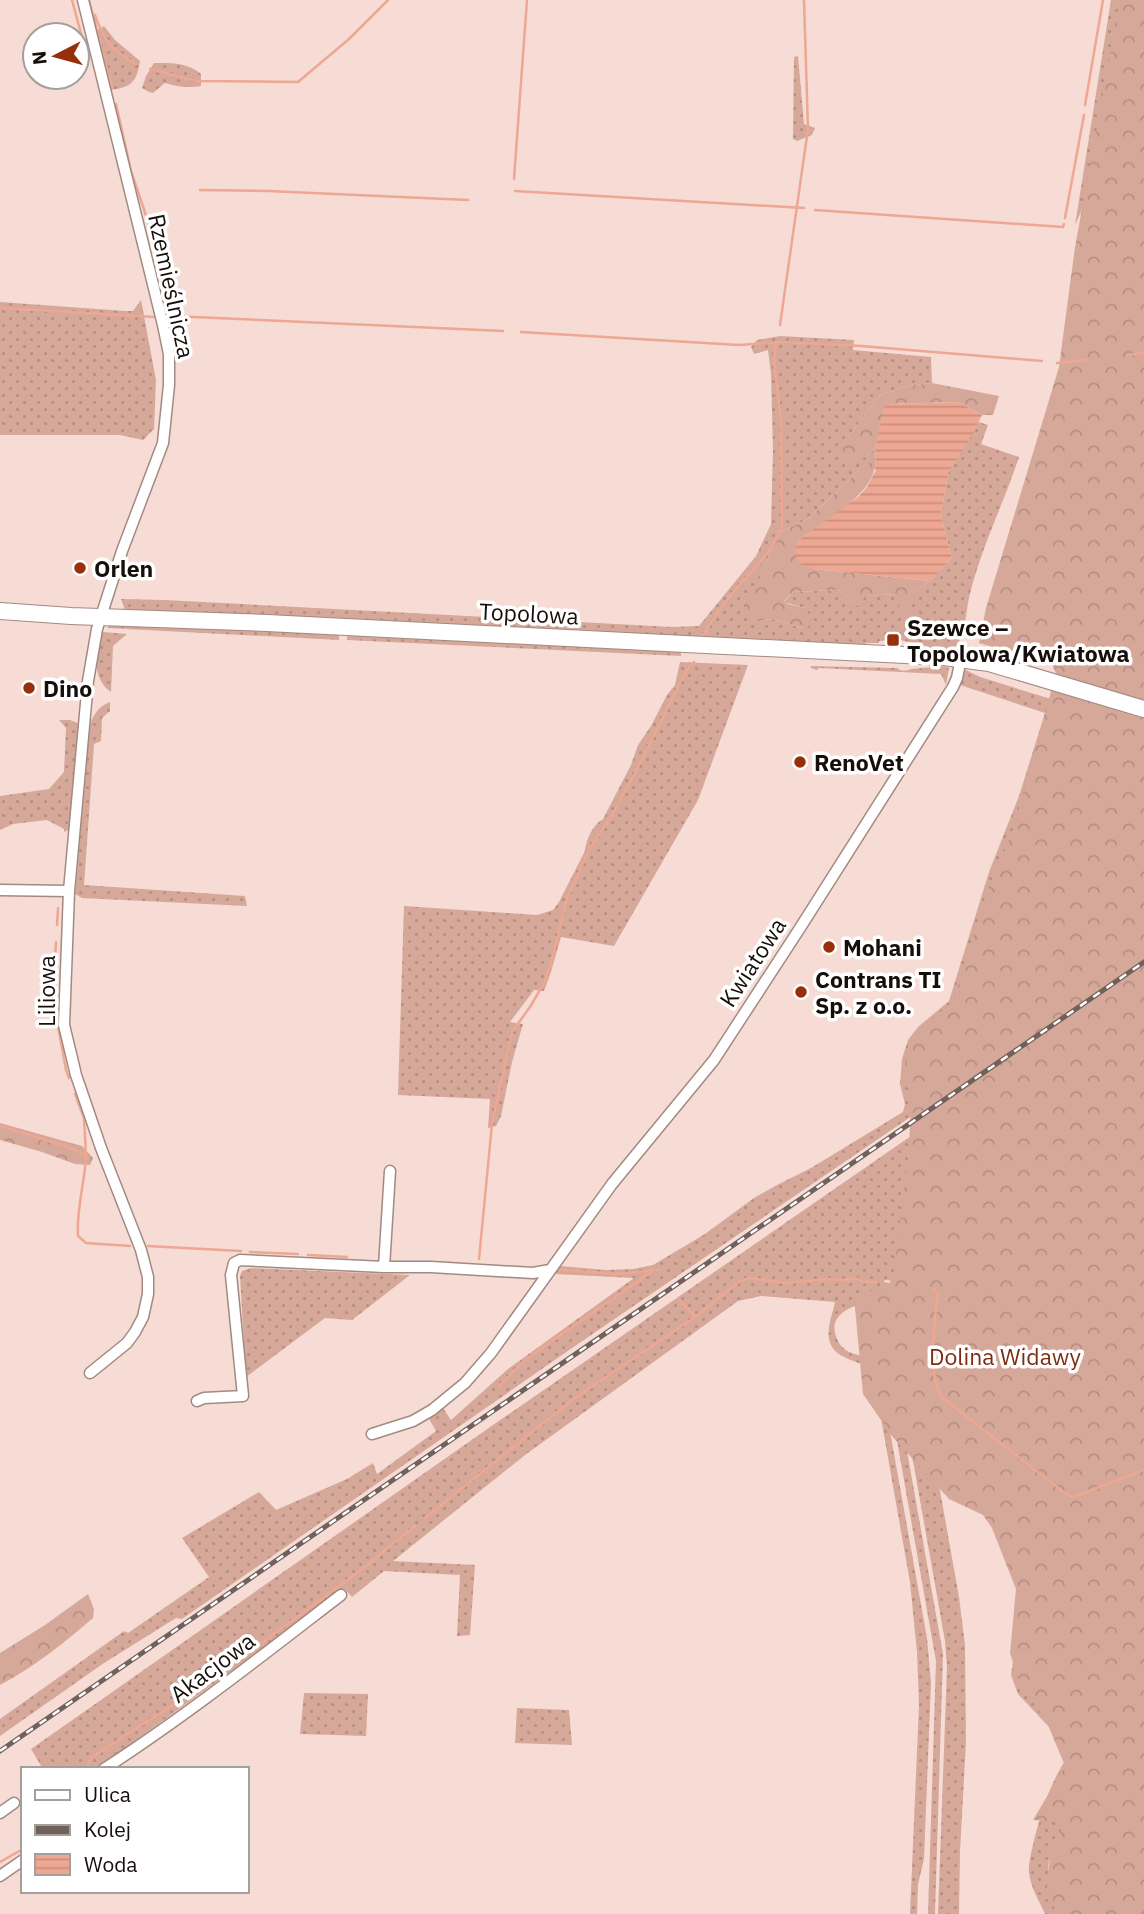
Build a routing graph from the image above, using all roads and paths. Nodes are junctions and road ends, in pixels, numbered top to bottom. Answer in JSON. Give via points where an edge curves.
{"nodes":[{"id":1,"x":83,"y":0,"type":"edge"},
{"id":2,"x":0,"y":611,"type":"edge"},
{"id":3,"x":100,"y":618,"type":"junction"},
{"id":4,"x":961,"y":658,"type":"junction"},
{"id":5,"x":1144,"y":709,"type":"edge"},
{"id":6,"x":0,"y":890,"type":"edge"},
{"id":7,"x":69,"y":891,"type":"junction"},
{"id":8,"x":390,"y":1171,"type":"dead end"},
{"id":9,"x":384,"y":1267,"type":"junction"},
{"id":10,"x":550,"y":1270,"type":"junction"},
{"id":11,"x":90,"y":1373,"type":"dead end"},
{"id":12,"x":197,"y":1401,"type":"dead end"},
{"id":13,"x":372,"y":1434,"type":"dead end"},
{"id":14,"x":341,"y":1595,"type":"dead end"},
{"id":15,"x":107,"y":1767,"type":"edge"},
{"id":16,"x":14,"y":1803,"type":"dead end"},
{"id":17,"x":0,"y":1813,"type":"edge"},
{"id":18,"x":21,"y":1861,"type":"edge"},
{"id":19,"x":0,"y":1875,"type":"edge"}],
"edges":[{"from":1,"to":3,"type":"street","name":"Rzemieślnicza","via":[[169,354],[163,443]]},
{"from":2,"to":3,"type":"main road","name":"Topolowa"},
{"from":3,"to":4,"type":"main road","name":"Topolowa"},
{"from":3,"to":7,"type":"street","name":"Liliowa","via":[[88,681]]},
{"from":4,"to":5,"type":"main road","name":"Topolowa"},
{"from":4,"to":10,"type":"street","name":"Kwiatowa","via":[[953,687],[714,1060],[641,1146]]},
{"from":6,"to":7,"type":"street"},
{"from":7,"to":11,"type":"street","name":"Liliowa","via":[[64,1025],[76,1075],[148,1277],[146,1306],[135,1332]]},
{"from":8,"to":9,"type":"street"},
{"from":9,"to":10,"type":"street"},
{"from":9,"to":12,"type":"street","via":[[234,1262],[231,1275],[243,1396]]},
{"from":10,"to":13,"type":"street","name":"Kwiatowa","via":[[491,1353],[451,1396],[413,1421]]},
{"from":14,"to":15,"type":"street","name":"Akacjowa","via":[[196,1706]]},
{"from":16,"to":17,"type":"street"},
{"from":18,"to":19,"type":"street"}]}
